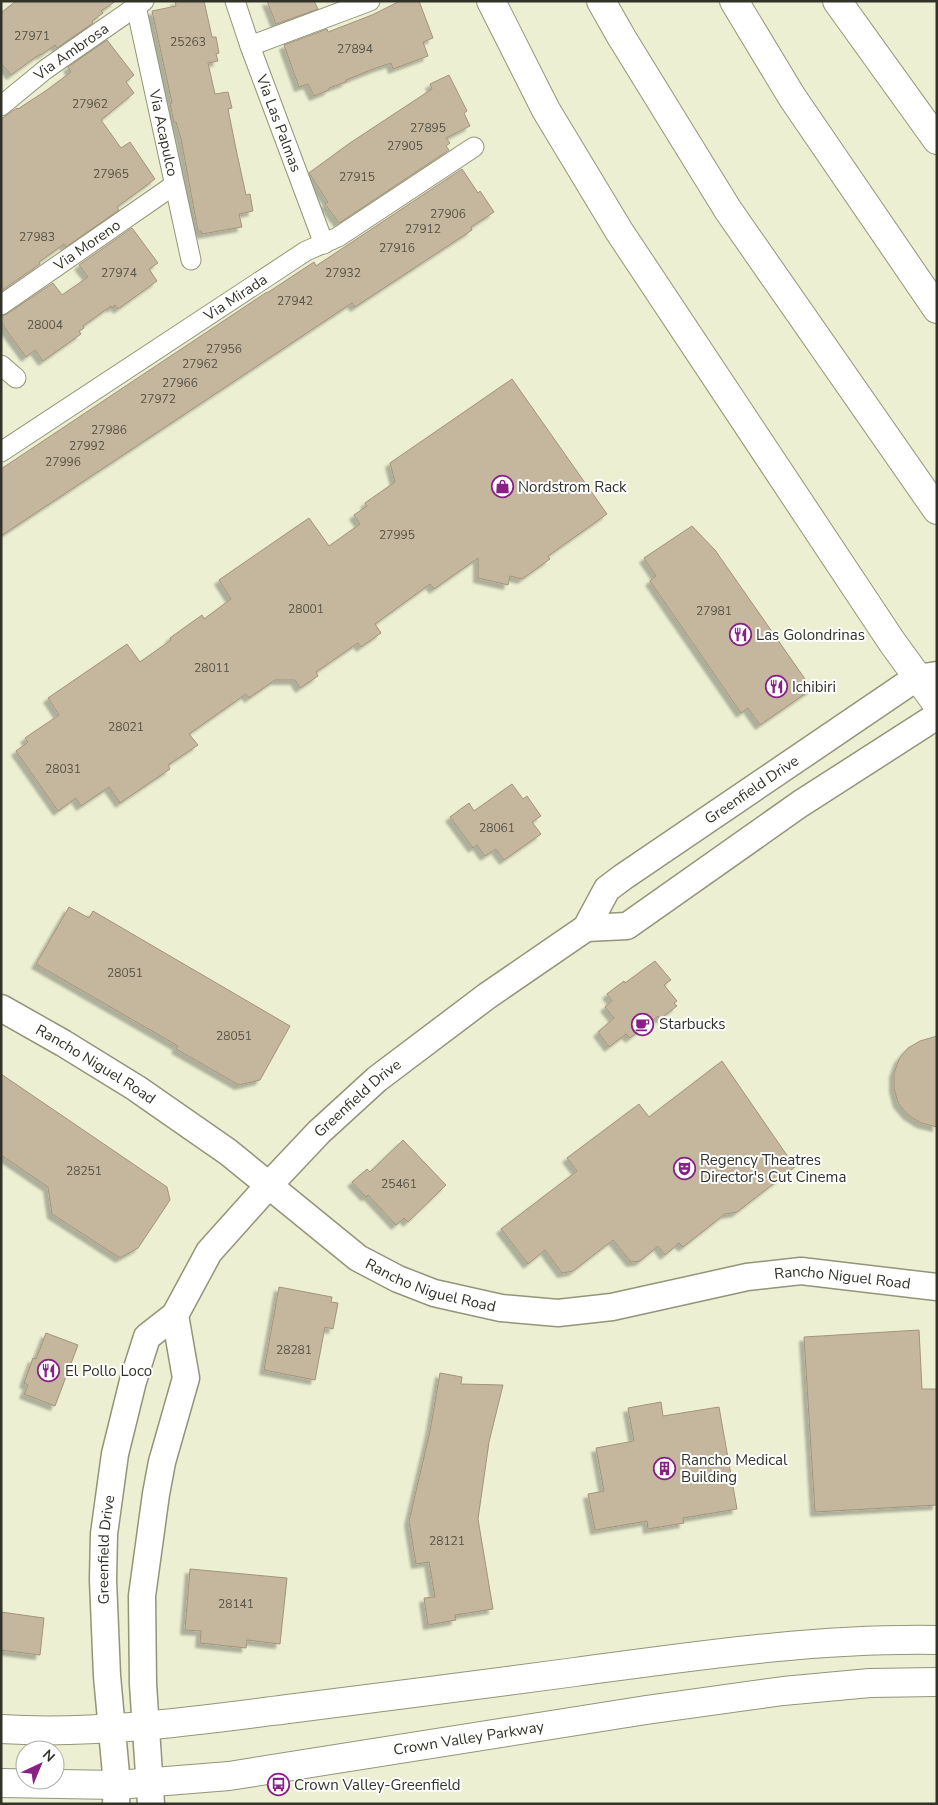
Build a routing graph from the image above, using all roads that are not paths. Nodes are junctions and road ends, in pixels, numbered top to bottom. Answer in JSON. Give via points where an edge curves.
{"nodes":[{"id":1,"x":235,"y":1,"type":"edge"},
{"id":2,"x":370,"y":1,"type":"edge"},
{"id":3,"x":491,"y":1,"type":"edge"},
{"id":4,"x":601,"y":1,"type":"edge"},
{"id":5,"x":734,"y":1,"type":"edge"},
{"id":6,"x":838,"y":1,"type":"edge"},
{"id":7,"x":140,"y":4,"type":"edge"},
{"id":8,"x":250,"y":46,"type":"junction"},
{"id":9,"x":1,"y":106,"type":"edge"},
{"id":10,"x":937,"y":140,"type":"edge"},
{"id":11,"x":474,"y":147,"type":"dead end"},
{"id":12,"x":174,"y":185,"type":"junction"},
{"id":13,"x":324,"y":244,"type":"junction"},
{"id":14,"x":191,"y":260,"type":"dead end"},
{"id":15,"x":1,"y":305,"type":"edge"},
{"id":16,"x":937,"y":309,"type":"edge"},
{"id":17,"x":1,"y":365,"type":"edge"},
{"id":18,"x":16,"y":378,"type":"dead end"},
{"id":19,"x":1,"y":452,"type":"edge"},
{"id":20,"x":937,"y":510,"type":"edge"},
{"id":21,"x":927,"y":676,"type":"edge"},
{"id":22,"x":937,"y":704,"type":"edge"},
{"id":23,"x":937,"y":716,"type":"edge"},
{"id":24,"x":586,"y":928,"type":"junction"},
{"id":25,"x":1,"y":1008,"type":"edge"},
{"id":26,"x":269,"y":1185,"type":"junction"},
{"id":27,"x":937,"y":1287,"type":"edge"},
{"id":28,"x":175,"y":1314,"type":"junction"},
{"id":29,"x":937,"y":1640,"type":"edge"},
{"id":30,"x":937,"y":1682,"type":"edge"},
{"id":31,"x":146,"y":1725,"type":"junction"},
{"id":32,"x":112,"y":1728,"type":"junction"},
{"id":33,"x":1,"y":1729,"type":"edge"},
{"id":34,"x":1,"y":1783,"type":"edge"},
{"id":35,"x":151,"y":1793,"type":"edge"},
{"id":36,"x":116,"y":1794,"type":"edge"}],
"edges":[{"from":1,"to":8,"type":"street","name":"Via Las Palmas"},
{"from":2,"to":8,"type":"street"},
{"from":3,"to":21,"type":"main road","via":[[546,110],[619,231]]},
{"from":4,"to":20,"type":"main road","via":[[728,210]]},
{"from":5,"to":16,"type":"main road","via":[[792,98]]},
{"from":6,"to":10,"type":"main road"},
{"from":7,"to":9,"type":"street","name":"Via Ambrosa","via":[[46,69]]},
{"from":7,"to":12,"type":"street","name":"Via Acapulco"},
{"from":8,"to":13,"type":"street","name":"Via Las Palmas"},
{"from":11,"to":13,"type":"street","name":"Via Mirada"},
{"from":12,"to":14,"type":"street","name":"Via Acapulco"},
{"from":12,"to":15,"type":"street","name":"Via Moreno"},
{"from":13,"to":19,"type":"street","name":"Via Mirada","via":[[306,251]]},
{"from":17,"to":18,"type":"street"},
{"from":21,"to":22,"type":"main road"},
{"from":21,"to":24,"type":"main road","name":"Greenfield Drive","via":[[623,877],[607,889]]},
{"from":23,"to":24,"type":"main road","via":[[800,804],[626,926]]},
{"from":24,"to":26,"type":"main road","name":"Greenfield Drive","via":[[487,996],[377,1079]]},
{"from":25,"to":26,"type":"main road","name":"Rancho Niguel Road","via":[[136,1088],[228,1152]]},
{"from":26,"to":27,"type":"main road","name":"Rancho Niguel Road","via":[[358,1258],[398,1280],[434,1293],[501,1308],[558,1313],[612,1307],[747,1277],[801,1271]]},
{"from":26,"to":28,"type":"main road","name":"Greenfield Drive","via":[[209,1252]]},
{"from":28,"to":31,"type":"main road","via":[[186,1378],[162,1462],[142,1596]]},
{"from":28,"to":32,"type":"main road","name":"Greenfield Drive","via":[[148,1337],[115,1454],[104,1534],[103,1580]]},
{"from":29,"to":31,"type":"main road","via":[[895,1639],[700,1655],[414,1694]]},
{"from":30,"to":35,"type":"main road","name":"Crown Valley Parkway","via":[[870,1683],[646,1710],[229,1776]]},
{"from":31,"to":32,"type":"main road"},
{"from":31,"to":35,"type":"main road"},
{"from":32,"to":33,"type":"main road"},
{"from":32,"to":36,"type":"main road","name":"Greenfield Drive"},
{"from":34,"to":36,"type":"main road","name":"Crown Valley Parkway"},
{"from":35,"to":36,"type":"main road","name":"Crown Valley Parkway"}]}
